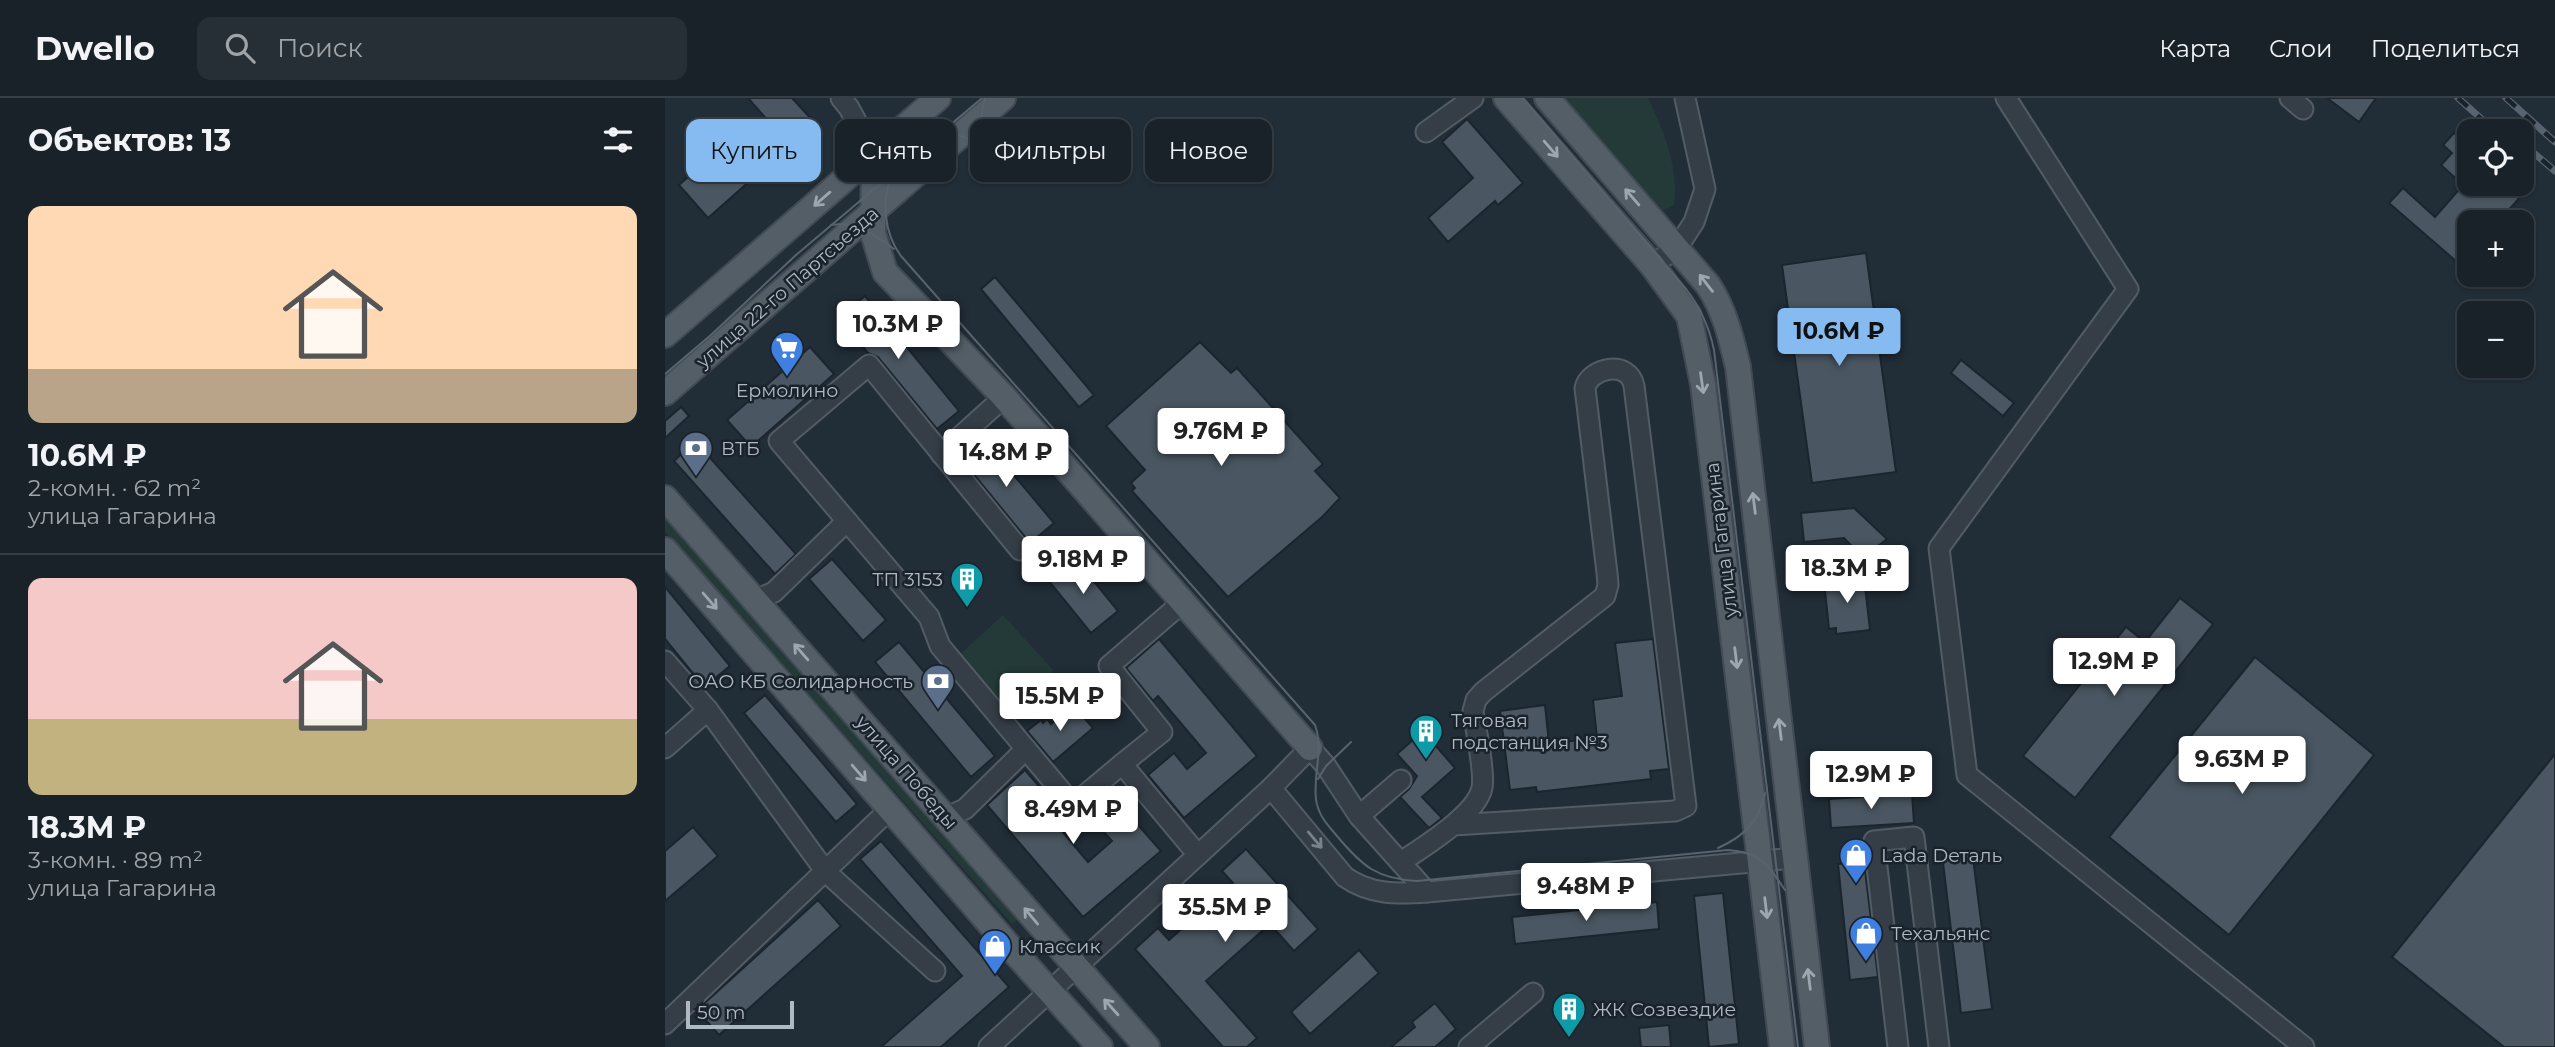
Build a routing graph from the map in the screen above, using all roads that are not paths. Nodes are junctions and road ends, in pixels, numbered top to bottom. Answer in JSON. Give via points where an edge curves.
{"nodes":[{"id":1,"x":841,"y":98,"type":"edge"},
{"id":2,"x":939,"y":98,"type":"edge"},
{"id":3,"x":1003,"y":98,"type":"edge"},
{"id":4,"x":1473,"y":98,"type":"edge"},
{"id":5,"x":1506,"y":98,"type":"edge"},
{"id":6,"x":1547,"y":98,"type":"edge"},
{"id":7,"x":1685,"y":98,"type":"edge"},
{"id":8,"x":2006,"y":98,"type":"edge"},
{"id":9,"x":855,"y":119,"type":"edge"},
{"id":10,"x":915,"y":119,"type":"edge"},
{"id":11,"x":1426,"y":132,"type":"dead end"},
{"id":12,"x":842,"y":182,"type":"edge"},
{"id":13,"x":874,"y":182,"type":"edge"},
{"id":14,"x":873,"y":212,"type":"junction"},
{"id":15,"x":1677,"y":248,"type":"junction"},
{"id":16,"x":1652,"y":265,"type":"junction"},
{"id":17,"x":665,"y":335,"type":"edge"},
{"id":18,"x":665,"y":393,"type":"edge"},
{"id":19,"x":1004,"y":397,"type":"junction"},
{"id":20,"x":941,"y":454,"type":"junction"},
{"id":21,"x":669,"y":504,"type":"edge"},
{"id":22,"x":847,"y":520,"type":"junction"},
{"id":23,"x":665,"y":550,"type":"edge"},
{"id":24,"x":1020,"y":550,"type":"dead end"},
{"id":25,"x":756,"y":600,"type":"junction"},
{"id":26,"x":1183,"y":602,"type":"junction"},
{"id":27,"x":665,"y":661,"type":"edge"},
{"id":28,"x":708,"y":710,"type":"junction"},
{"id":29,"x":665,"y":748,"type":"edge"},
{"id":30,"x":1310,"y":748,"type":"junction"},
{"id":31,"x":1026,"y":750,"type":"junction"},
{"id":32,"x":1122,"y":764,"type":"junction"},
{"id":33,"x":1401,"y":780,"type":"dead end"},
{"id":34,"x":1271,"y":788,"type":"junction"},
{"id":35,"x":890,"y":809,"type":"junction"},
{"id":36,"x":1359,"y":816,"type":"junction"},
{"id":37,"x":947,"y":817,"type":"junction"},
{"id":38,"x":1454,"y":825,"type":"junction"},
{"id":39,"x":1198,"y":855,"type":"junction"},
{"id":40,"x":1795,"y":858,"type":"junction"},
{"id":41,"x":1760,"y":860,"type":"junction"},
{"id":42,"x":1401,"y":862,"type":"junction"},
{"id":43,"x":826,"y":872,"type":"junction"},
{"id":44,"x":1427,"y":892,"type":"junction"},
{"id":45,"x":1075,"y":968,"type":"junction"},
{"id":46,"x":935,"y":971,"type":"dead end"},
{"id":47,"x":1050,"y":991,"type":"junction"},
{"id":48,"x":1533,"y":992,"type":"dead end"},
{"id":49,"x":665,"y":1024,"type":"edge"},
{"id":50,"x":989,"y":1047,"type":"edge"},
{"id":51,"x":1100,"y":1047,"type":"edge"},
{"id":52,"x":1147,"y":1047,"type":"edge"},
{"id":53,"x":1469,"y":1047,"type":"edge"},
{"id":54,"x":1782,"y":1047,"type":"edge"},
{"id":55,"x":1817,"y":1047,"type":"edge"},
{"id":56,"x":1898,"y":1047,"type":"edge"},
{"id":57,"x":1939,"y":1047,"type":"edge"},
{"id":58,"x":2304,"y":1047,"type":"edge"}],
"edges":[{"from":1,"to":9,"type":"street"},
{"from":2,"to":10,"type":"main road"},
{"from":3,"to":14,"type":"main road","name":"улица 22-го Партсъезда"},
{"from":4,"to":11,"type":"street"},
{"from":5,"to":16,"type":"main road","name":"улица Гагарина","one_way":true},
{"from":15,"to":6,"type":"main road","name":"улица Гагарина","one_way":true},
{"from":7,"to":15,"type":"street","via":[[1705,189],[1694,222]]},
{"from":8,"to":58,"type":"street","via":[[2128,289],[1939,548],[1967,775]]},
{"from":12,"to":17,"type":"main road","one_way":true},
{"from":13,"to":14,"type":"main road"},
{"from":14,"to":18,"type":"main road","name":"улица 22-го Партсъезда"},
{"from":14,"to":19,"type":"main road","via":[[873,233],[885,272]]},
{"from":15,"to":16,"type":"street"},
{"from":40,"to":15,"type":"main road","name":"улица Гагарина","one_way":true,"via":[[1738,368],[1719,300]]},
{"from":16,"to":41,"type":"main road","name":"улица Гагарина","one_way":true,"via":[[1689,316],[1698,355]]},
{"from":19,"to":20,"type":"street"},
{"from":19,"to":26,"type":"main road"},
{"from":20,"to":22,"type":"street","via":[[869,365],[779,441]]},
{"from":20,"to":24,"type":"street"},
{"from":21,"to":25,"type":"main road","name":"улица Победы"},
{"from":22,"to":25,"type":"street","via":[[774,592]]},
{"from":22,"to":31,"type":"street","via":[[929,618],[940,646]]},
{"from":23,"to":35,"type":"main road","name":"улица Победы","one_way":true},
{"from":37,"to":25,"type":"main road","name":"улица Победы","one_way":true},
{"from":26,"to":30,"type":"main road"},
{"from":26,"to":32,"type":"street","via":[[1109,666],[1162,732]]},
{"from":27,"to":28,"type":"street"},
{"from":28,"to":29,"type":"street"},
{"from":28,"to":43,"type":"street"},
{"from":30,"to":34,"type":"street"},
{"from":30,"to":36,"type":"street"},
{"from":31,"to":32,"type":"street","via":[[1073,805]]},
{"from":31,"to":37,"type":"street","via":[[965,809]]},
{"from":32,"to":39,"type":"street"},
{"from":33,"to":36,"type":"street"},
{"from":34,"to":39,"type":"street"},
{"from":34,"to":44,"type":"street","one_way":true,"via":[[1355,884],[1381,893]]},
{"from":35,"to":43,"type":"street"},
{"from":35,"to":47,"type":"main road","name":"улица Победы"},
{"from":36,"to":42,"type":"street"},
{"from":45,"to":37,"type":"main road","name":"улица Победы","one_way":true},
{"from":38,"to":38,"type":"street","via":[[1482,790],[1473,711],[1476,701],[1605,596],[1607,573],[1585,388],[1596,373],[1626,371],[1634,386],[1686,806],[1675,811]]},
{"from":38,"to":42,"type":"street"},
{"from":39,"to":45,"type":"street"},
{"from":40,"to":41,"type":"street"},
{"from":55,"to":40,"type":"main road","name":"улица Гагарина","one_way":true},
{"from":41,"to":44,"type":"street"},
{"from":41,"to":54,"type":"main road","name":"улица Гагарина","one_way":true},
{"from":42,"to":44,"type":"street"},
{"from":43,"to":46,"type":"street"},
{"from":43,"to":49,"type":"street"},
{"from":45,"to":47,"type":"street"},
{"from":52,"to":45,"type":"main road","name":"улица Победы","one_way":true},
{"from":47,"to":50,"type":"street"},
{"from":47,"to":51,"type":"main road","name":"улица Победы"},
{"from":48,"to":53,"type":"street"},
{"from":56,"to":57,"type":"street","via":[[1874,841],[1914,837]]}]}
